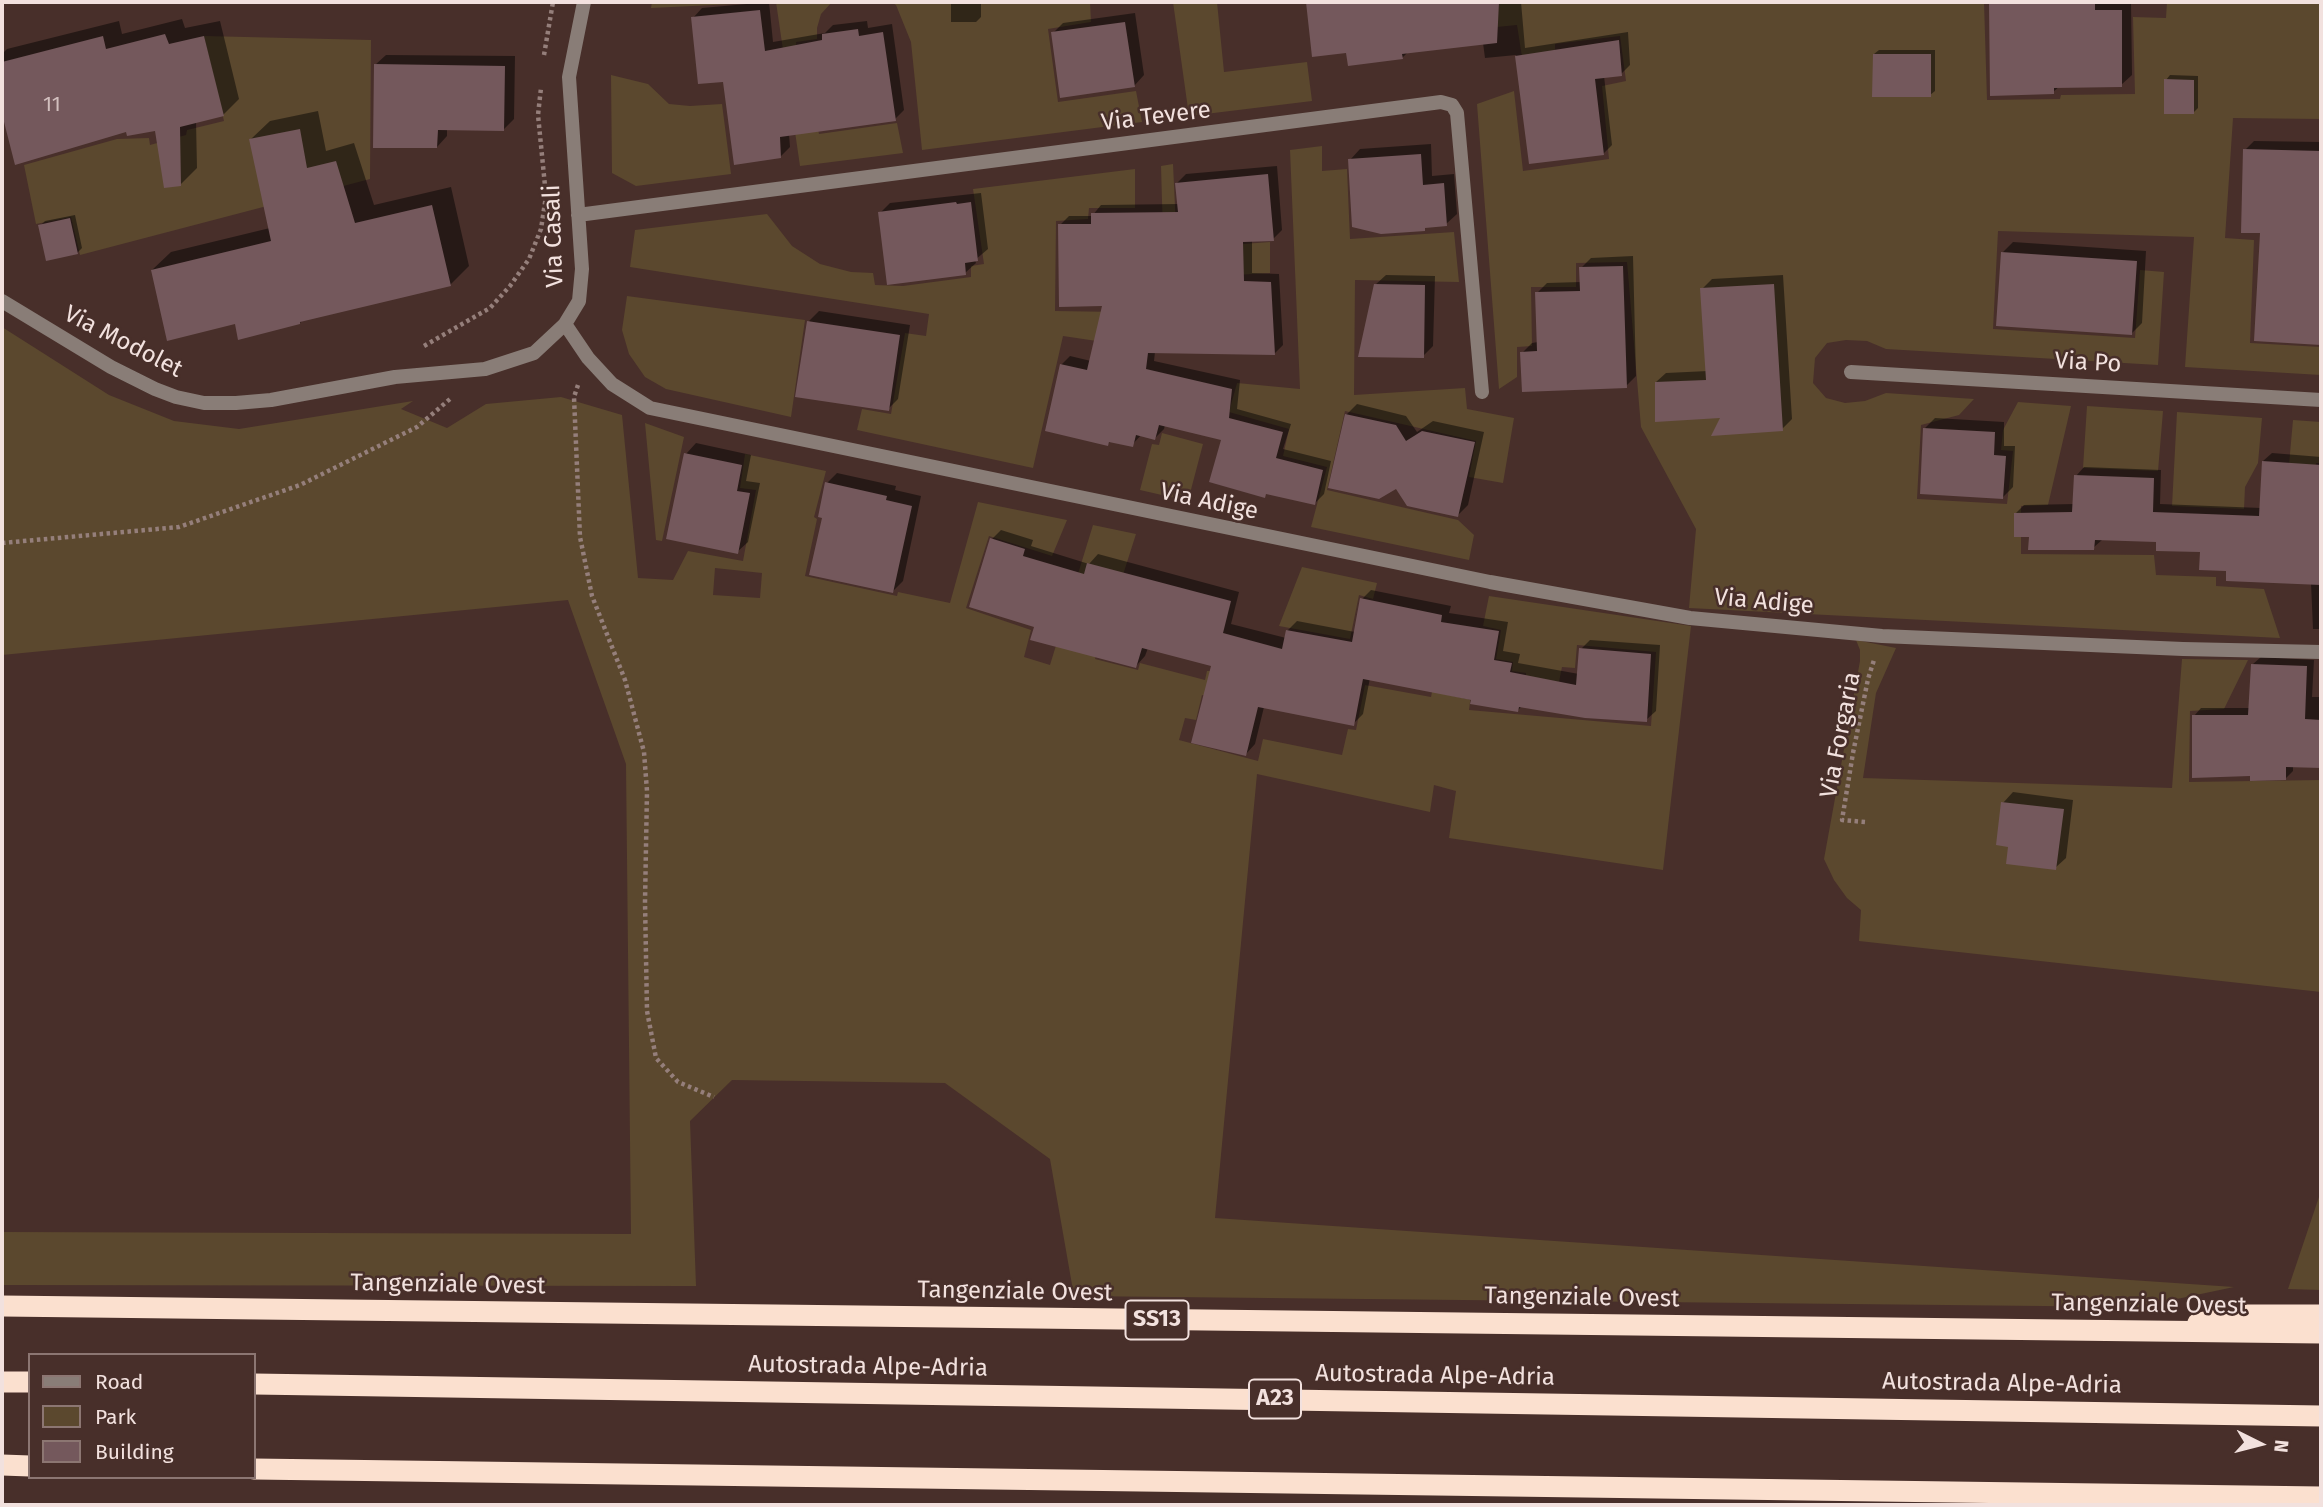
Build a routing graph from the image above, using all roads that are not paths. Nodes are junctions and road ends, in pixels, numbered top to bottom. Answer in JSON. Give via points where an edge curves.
{"nodes":[{"id":1,"x":584,"y":2,"type":"edge"},
{"id":2,"x":578,"y":215,"type":"junction"},
{"id":3,"x":2,"y":302,"type":"edge"},
{"id":4,"x":565,"y":324,"type":"junction"},
{"id":5,"x":1851,"y":372,"type":"dead end"},
{"id":6,"x":395,"y":377,"type":"joint"},
{"id":7,"x":1482,"y":392,"type":"dead end"},
{"id":8,"x":2321,"y":400,"type":"edge"},
{"id":9,"x":2321,"y":652,"type":"edge"},
{"id":10,"x":2,"y":1306,"type":"edge"},
{"id":11,"x":2317,"y":1324,"type":"edge"},
{"id":12,"x":2,"y":1382,"type":"edge"},
{"id":13,"x":28,"y":1382,"type":"edge"},
{"id":14,"x":256,"y":1384,"type":"edge"},
{"id":15,"x":2321,"y":1416,"type":"edge"},
{"id":16,"x":2,"y":1465,"type":"edge"},
{"id":17,"x":28,"y":1466,"type":"edge"},
{"id":18,"x":256,"y":1469,"type":"edge"},
{"id":19,"x":2321,"y":1497,"type":"edge"}],
"edges":[{"from":1,"to":2,"type":"street","name":"Via Casali","via":[[569,77]]},
{"from":2,"to":4,"type":"street","name":"Via Casali","via":[[579,301]]},
{"from":2,"to":7,"type":"street","name":"Via Tevere","via":[[1441,102],[1452,105],[1457,113]]},
{"from":3,"to":6,"type":"street","name":"Via Modolet","via":[[122,373],[176,397],[204,403],[271,400]]},
{"from":4,"to":6,"type":"street","name":"Via Casali","via":[[534,353],[485,369]]},
{"from":4,"to":9,"type":"street","name":"Via Adige","via":[[612,384],[650,408],[1490,582],[1690,618],[1882,636]]},
{"from":5,"to":8,"type":"street","name":"Via Po"},
{"from":10,"to":11,"type":"highway","name":"Tangenziale Ovest","number":"SS13","via":[[2173,1332]]},
{"from":12,"to":13,"type":"highway"},
{"from":14,"to":15,"type":"highway","name":"Autostrada Alpe-Adria","number":"A23"},
{"from":16,"to":17,"type":"highway"},
{"from":18,"to":19,"type":"highway"}]}
